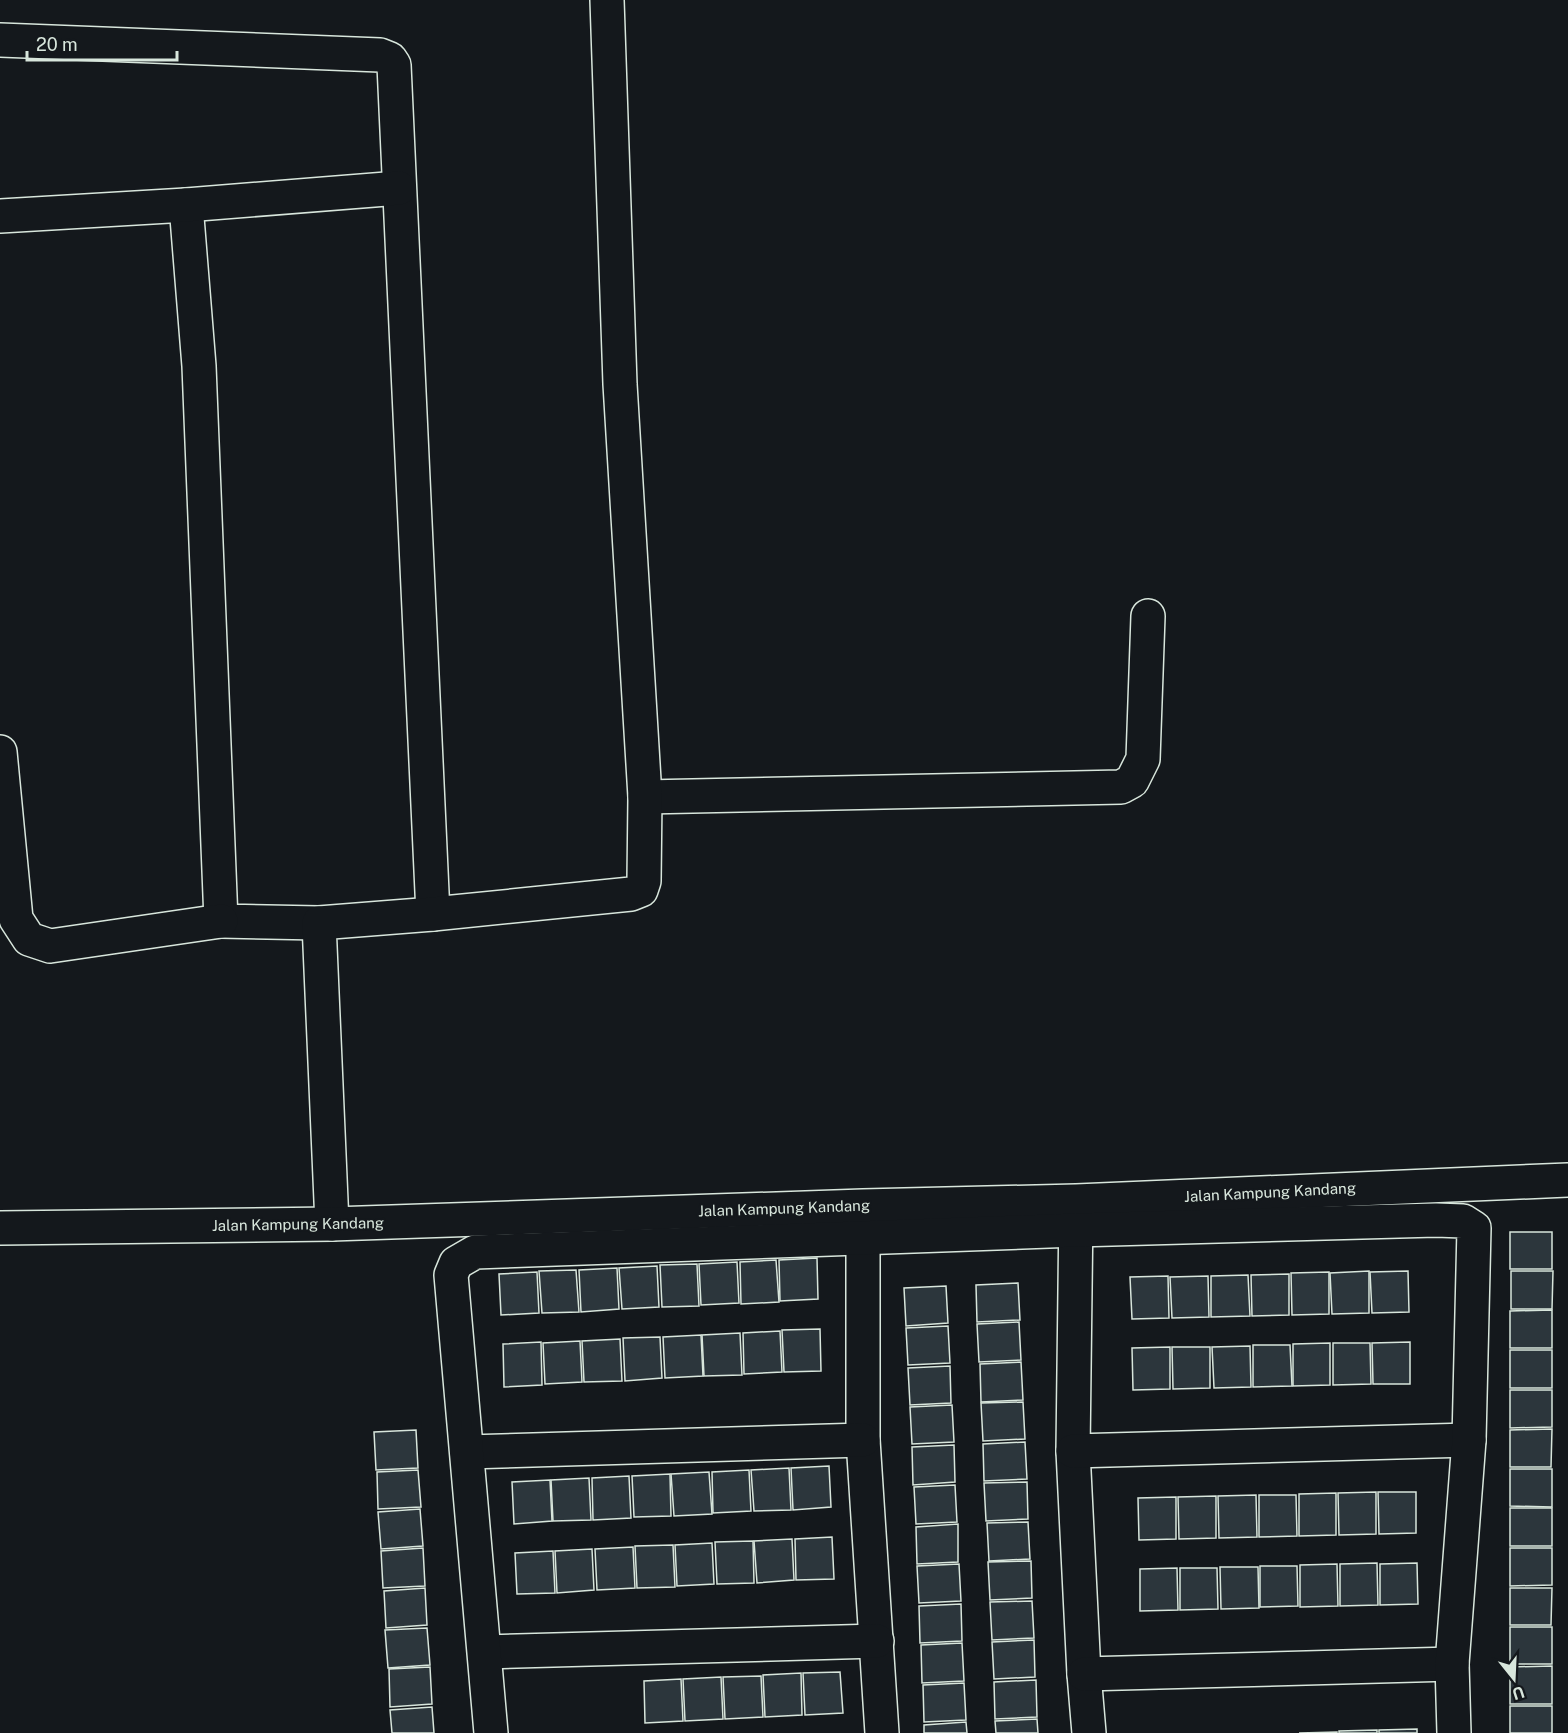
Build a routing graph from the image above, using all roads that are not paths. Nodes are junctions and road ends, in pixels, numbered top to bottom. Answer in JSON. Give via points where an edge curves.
{"nodes":[{"id":1,"x":607,"y":0,"type":"edge"},
{"id":2,"x":0,"y":40,"type":"edge"},
{"id":3,"x":399,"y":188,"type":"junction"},
{"id":4,"x":186,"y":205,"type":"junction"},
{"id":5,"x":0,"y":216,"type":"edge"},
{"id":6,"x":1148,"y":616,"type":"dead end"},
{"id":7,"x":0,"y":752,"type":"edge"},
{"id":8,"x":645,"y":797,"type":"junction"},
{"id":9,"x":433,"y":914,"type":"junction"},
{"id":10,"x":221,"y":921,"type":"junction"},
{"id":11,"x":319,"y":923,"type":"junction"},
{"id":12,"x":1568,"y":1180,"type":"edge"},
{"id":13,"x":1076,"y":1216,"type":"junction"},
{"id":14,"x":332,"y":1224,"type":"junction"},
{"id":15,"x":0,"y":1228,"type":"edge"},
{"id":16,"x":863,"y":1238,"type":"junction"},
{"id":17,"x":863,"y":1440,"type":"junction"},
{"id":18,"x":1469,"y":1440,"type":"junction"},
{"id":19,"x":1073,"y":1451,"type":"junction"},
{"id":20,"x":467,"y":1452,"type":"junction"},
{"id":21,"x":877,"y":1641,"type":"junction"},
{"id":22,"x":485,"y":1652,"type":"junction"},
{"id":23,"x":1452,"y":1664,"type":"junction"},
{"id":24,"x":1084,"y":1674,"type":"junction"},
{"id":25,"x":491,"y":1733,"type":"edge"},
{"id":26,"x":882,"y":1733,"type":"edge"},
{"id":27,"x":1089,"y":1733,"type":"edge"},
{"id":28,"x":1454,"y":1733,"type":"edge"}],
"edges":[{"from":1,"to":8,"type":"street","via":[[620,384]]},
{"from":2,"to":3,"type":"street","via":[[380,55],[394,65]]},
{"from":3,"to":4,"type":"street"},
{"from":3,"to":9,"type":"street"},
{"from":4,"to":5,"type":"street"},
{"from":4,"to":10,"type":"street","via":[[199,366]]},
{"from":6,"to":8,"type":"street","via":[[1143,759],[1132,781],[1121,787]]},
{"from":7,"to":10,"type":"street","via":[[16,919],[29,939],[50,946]]},
{"from":8,"to":9,"type":"street","via":[[644,881],[640,890]]},
{"from":9,"to":11,"type":"street"},
{"from":10,"to":11,"type":"street"},
{"from":11,"to":14,"type":"street"},
{"from":12,"to":13,"type":"street","name":"Jalan Kampung Kandang"},
{"from":13,"to":14,"type":"street","name":"Jalan Kampung Kandang","via":[[863,1206]]},
{"from":13,"to":16,"type":"street"},
{"from":13,"to":18,"type":"street","via":[[1463,1221],[1474,1228]]},
{"from":13,"to":19,"type":"street"},
{"from":14,"to":15,"type":"street","name":"Jalan Kampung Kandang"},
{"from":16,"to":17,"type":"street"},
{"from":16,"to":20,"type":"street","via":[[475,1252],[456,1263],[451,1275]]},
{"from":17,"to":20,"type":"street"},
{"from":17,"to":21,"type":"street"},
{"from":18,"to":19,"type":"street"},
{"from":18,"to":23,"type":"street"},
{"from":19,"to":24,"type":"street"},
{"from":20,"to":22,"type":"street"},
{"from":21,"to":22,"type":"street"},
{"from":21,"to":26,"type":"street"},
{"from":22,"to":25,"type":"street"},
{"from":23,"to":24,"type":"street"},
{"from":23,"to":28,"type":"street"},
{"from":24,"to":27,"type":"street"}]}
